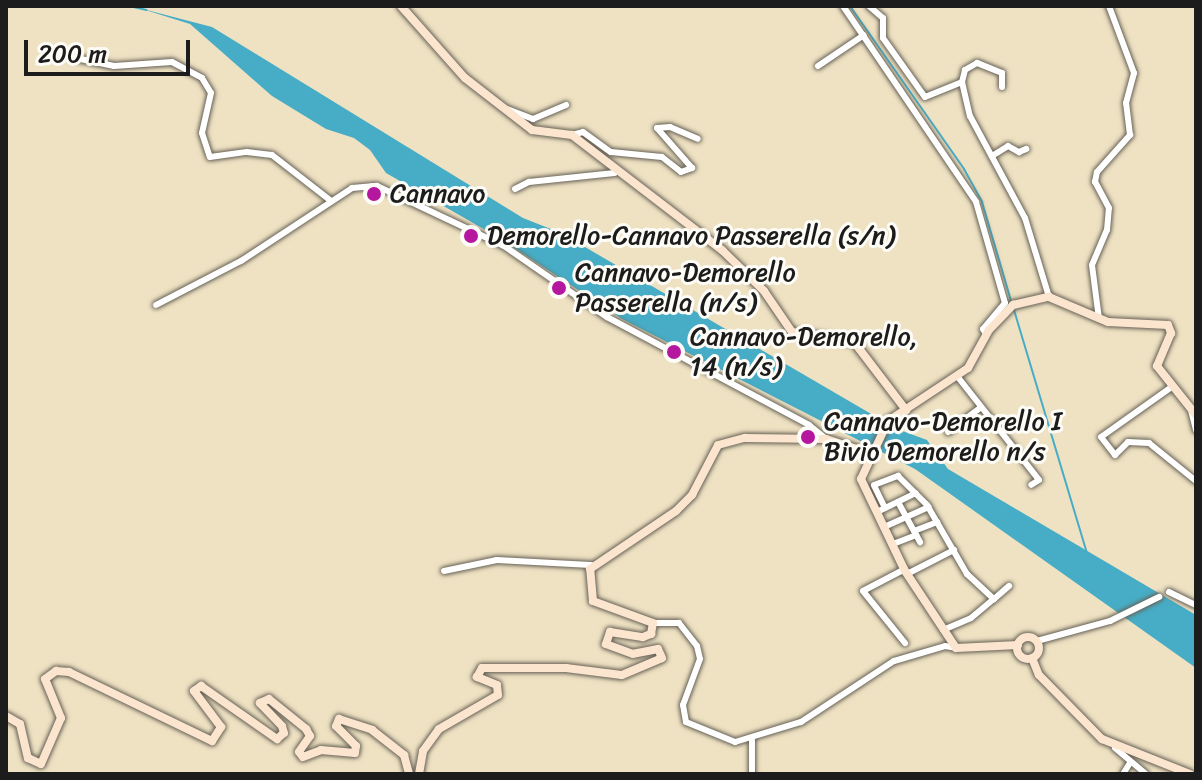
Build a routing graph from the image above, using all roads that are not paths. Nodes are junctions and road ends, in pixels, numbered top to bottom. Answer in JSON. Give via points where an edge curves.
{"nodes":[{"id":1,"x":401,"y":6,"type":"edge"},
{"id":2,"x":843,"y":6,"type":"edge"},
{"id":3,"x":869,"y":6,"type":"edge"},
{"id":4,"x":1109,"y":6,"type":"edge"},
{"id":5,"x":864,"y":35,"type":"junction"},
{"id":6,"x":71,"y":57,"type":"dead end"},
{"id":7,"x":818,"y":66,"type":"dead end"},
{"id":8,"x":962,"y":82,"type":"junction"},
{"id":9,"x":1002,"y":87,"type":"dead end"},
{"id":10,"x":566,"y":105,"type":"dead end"},
{"id":11,"x":504,"y":109,"type":"junction"},
{"id":12,"x":572,"y":135,"type":"junction"},
{"id":13,"x":698,"y":139,"type":"dead end"},
{"id":14,"x":1026,"y":149,"type":"dead end"},
{"id":15,"x":992,"y":156,"type":"junction"},
{"id":16,"x":615,"y":173,"type":"junction"},
{"id":17,"x":515,"y":189,"type":"dead end"},
{"id":18,"x":331,"y":201,"type":"junction"},
{"id":19,"x":1049,"y":297,"type":"junction"},
{"id":20,"x":156,"y":305,"type":"dead end"},
{"id":21,"x":1099,"y":319,"type":"junction"},
{"id":22,"x":988,"y":332,"type":"junction"},
{"id":23,"x":957,"y":376,"type":"junction"},
{"id":24,"x":1173,"y":386,"type":"junction"},
{"id":25,"x":979,"y":409,"type":"junction"},
{"id":26,"x":906,"y":410,"type":"junction"},
{"id":27,"x":1194,"y":413,"type":"edge"},
{"id":28,"x":1196,"y":430,"type":"edge"},
{"id":29,"x":948,"y":432,"type":"dead end"},
{"id":30,"x":826,"y":439,"type":"junction"},
{"id":31,"x":872,"y":453,"type":"junction"},
{"id":32,"x":1196,"y":481,"type":"edge"},
{"id":33,"x":1031,"y":485,"type":"dead end"},
{"id":34,"x":916,"y":493,"type":"junction"},
{"id":35,"x":898,"y":502,"type":"junction"},
{"id":36,"x":929,"y":507,"type":"junction"},
{"id":37,"x":881,"y":510,"type":"junction"},
{"id":38,"x":905,"y":517,"type":"junction"},
{"id":39,"x":937,"y":522,"type":"junction"},
{"id":40,"x":884,"y":527,"type":"junction"},
{"id":41,"x":917,"y":536,"type":"junction"},
{"id":42,"x":893,"y":544,"type":"junction"},
{"id":43,"x":954,"y":550,"type":"junction"},
{"id":44,"x":591,"y":565,"type":"junction"},
{"id":45,"x":444,"y":571,"type":"dead end"},
{"id":46,"x":906,"y":572,"type":"junction"},
{"id":47,"x":1009,"y":586,"type":"dead end"},
{"id":48,"x":1169,"y":592,"type":"dead end"},
{"id":49,"x":1159,"y":597,"type":"dead end"},
{"id":50,"x":994,"y":599,"type":"junction"},
{"id":51,"x":1196,"y":605,"type":"edge"},
{"id":52,"x":653,"y":623,"type":"junction"},
{"id":53,"x":942,"y":630,"type":"junction"},
{"id":54,"x":1037,"y":641,"type":"junction"},
{"id":55,"x":905,"y":643,"type":"dead end"},
{"id":56,"x":1018,"y":645,"type":"junction"},
{"id":57,"x":956,"y":648,"type":"junction"},
{"id":58,"x":1032,"y":658,"type":"junction"},
{"id":59,"x":6,"y":716,"type":"edge"},
{"id":60,"x":752,"y":740,"type":"junction"},
{"id":61,"x":1115,"y":748,"type":"junction"},
{"id":62,"x":1130,"y":763,"type":"junction"},
{"id":63,"x":409,"y":774,"type":"edge"},
{"id":64,"x":419,"y":774,"type":"edge"},
{"id":65,"x":752,"y":774,"type":"edge"},
{"id":66,"x":1123,"y":774,"type":"edge"},
{"id":67,"x":1146,"y":774,"type":"edge"},
{"id":68,"x":1190,"y":774,"type":"edge"}],
"edges":[{"from":1,"to":11,"type":"street","via":[[465,78]]},
{"from":2,"to":5,"type":"street"},
{"from":3,"to":8,"type":"street","via":[[883,18],[883,38],[925,97]]},
{"from":4,"to":21,"type":"street","via":[[1134,73],[1126,103],[1130,135],[1097,172],[1095,182],[1109,208],[1107,230],[1092,265]]},
{"from":5,"to":7,"type":"street"},
{"from":5,"to":22,"type":"street","via":[[976,202],[1005,303],[983,329]]},
{"from":6,"to":18,"type":"street","via":[[114,66],[172,62],[202,78],[211,93],[202,133],[210,157],[272,155]]},
{"from":8,"to":9,"type":"street","via":[[965,70],[977,63],[1002,73]]},
{"from":8,"to":15,"type":"street","via":[[970,116]]},
{"from":10,"to":11,"type":"street","via":[[533,119]]},
{"from":11,"to":12,"type":"street","via":[[532,130]]},
{"from":12,"to":13,"type":"street","via":[[583,132],[611,152],[662,157],[681,172],[692,168],[657,128],[670,127]]},
{"from":12,"to":16,"type":"street"},
{"from":14,"to":15,"type":"street","via":[[1019,152],[1008,146]]},
{"from":15,"to":19,"type":"street","via":[[1025,218]]},
{"from":16,"to":17,"type":"street","via":[[529,182]]},
{"from":16,"to":26,"type":"street","via":[[722,250],[764,291],[792,332],[854,342]]},
{"from":18,"to":20,"type":"street","via":[[213,278]]},
{"from":18,"to":30,"type":"street","via":[[366,184],[452,218],[504,246],[607,317]]},
{"from":19,"to":21,"type":"street"},
{"from":19,"to":22,"type":"street","via":[[1013,305]]},
{"from":21,"to":24,"type":"street","via":[[1168,325],[1171,333],[1156,358]]},
{"from":22,"to":23,"type":"street","via":[[968,368]]},
{"from":23,"to":25,"type":"street"},
{"from":23,"to":26,"type":"street"},
{"from":24,"to":27,"type":"street"},
{"from":24,"to":32,"type":"street","via":[[1101,437],[1115,455],[1128,442],[1149,443]]},
{"from":25,"to":29,"type":"street"},
{"from":25,"to":33,"type":"street","via":[[1039,480]]},
{"from":26,"to":31,"type":"street","via":[[888,421]]},
{"from":27,"to":28,"type":"street"},
{"from":30,"to":31,"type":"street"},
{"from":30,"to":44,"type":"street","via":[[745,438],[718,445],[692,495],[676,511],[620,552]]},
{"from":31,"to":37,"type":"street","via":[[861,479]]},
{"from":34,"to":35,"type":"street"},
{"from":34,"to":36,"type":"street"},
{"from":34,"to":37,"type":"street","via":[[898,476],[877,481]]},
{"from":35,"to":37,"type":"street"},
{"from":35,"to":38,"type":"street"},
{"from":36,"to":38,"type":"street"},
{"from":36,"to":39,"type":"street"},
{"from":37,"to":40,"type":"street"},
{"from":38,"to":40,"type":"street"},
{"from":38,"to":41,"type":"street"},
{"from":39,"to":41,"type":"street"},
{"from":39,"to":43,"type":"street"},
{"from":40,"to":42,"type":"street"},
{"from":41,"to":42,"type":"street"},
{"from":42,"to":46,"type":"street"},
{"from":43,"to":46,"type":"street"},
{"from":43,"to":50,"type":"street","via":[[967,574]]},
{"from":44,"to":45,"type":"street","via":[[497,560]]},
{"from":44,"to":52,"type":"street","via":[[593,601]]},
{"from":46,"to":53,"type":"street"},
{"from":46,"to":55,"type":"street","via":[[863,591]]},
{"from":47,"to":50,"type":"street"},
{"from":48,"to":51,"type":"street"},
{"from":49,"to":54,"type":"street","via":[[1110,621]]},
{"from":50,"to":53,"type":"street","via":[[971,618]]},
{"from":52,"to":60,"type":"street","via":[[679,623],[697,646],[700,659],[683,705],[686,722],[728,741]]},
{"from":52,"to":64,"type":"street","via":[[651,634],[643,637],[605,635],[612,649],[633,654],[658,649],[659,661],[630,674],[566,668],[478,670],[479,680],[497,685],[498,695],[439,729],[423,751]]},
{"from":53,"to":57,"type":"street"},
{"from":54,"to":56,"type":"street","via":[[1028,637]]},
{"from":54,"to":58,"type":"street","via":[[1039,651]]},
{"from":56,"to":57,"type":"street"},
{"from":56,"to":58,"type":"street","via":[[1019,654]]},
{"from":57,"to":60,"type":"street","via":[[945,646],[894,661],[830,706]]},
{"from":58,"to":61,"type":"street","via":[[1032,666],[1048,685]]},
{"from":59,"to":63,"type":"street","via":[[20,724],[28,758],[41,764],[61,718],[45,679],[56,671],[69,672],[212,741],[221,727],[194,691],[201,686],[277,739],[284,733],[282,726],[260,703],[269,699],[306,729],[310,736],[299,752],[303,757],[321,750],[355,753],[356,746],[336,726],[339,719],[372,730],[404,755]]},
{"from":60,"to":65,"type":"street"},
{"from":61,"to":62,"type":"street"},
{"from":61,"to":68,"type":"street"},
{"from":62,"to":66,"type":"street"},
{"from":62,"to":67,"type":"street"}]}
